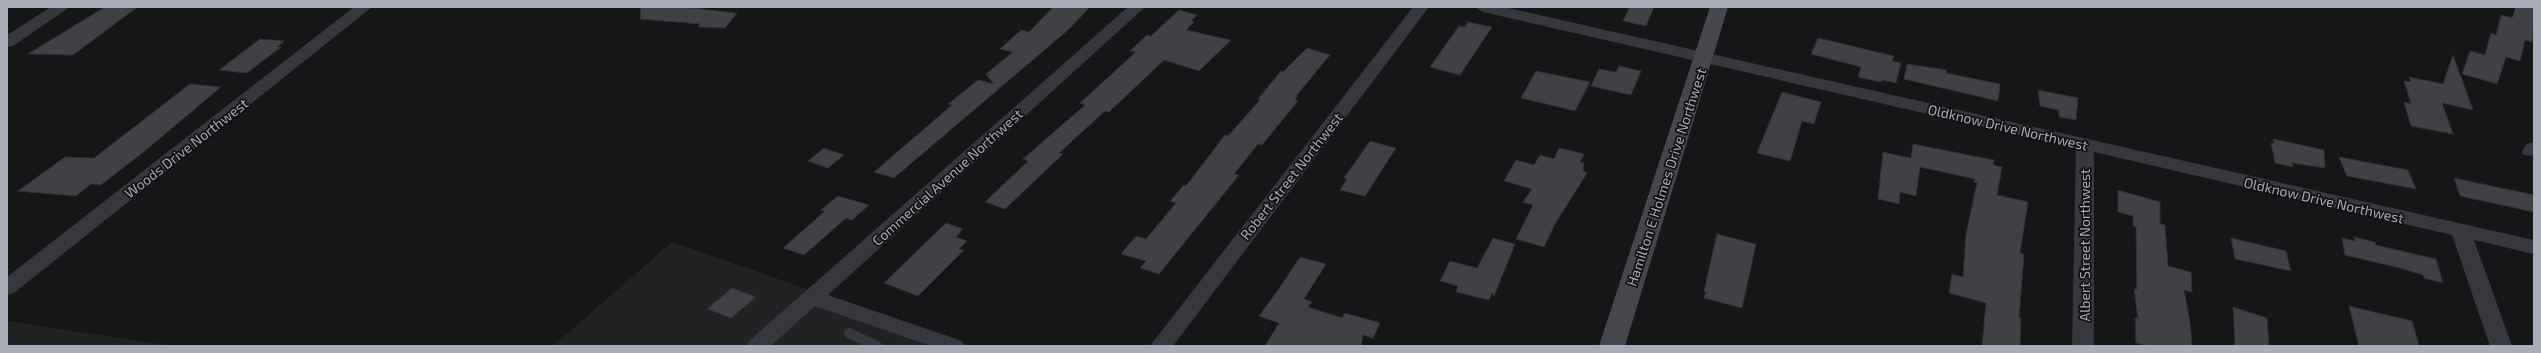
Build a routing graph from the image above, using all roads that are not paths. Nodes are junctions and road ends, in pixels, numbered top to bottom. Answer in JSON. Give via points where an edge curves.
{"nodes":[{"id":1,"x":62,"y":7,"type":"edge"},
{"id":2,"x":364,"y":7,"type":"edge"},
{"id":3,"x":1137,"y":7,"type":"edge"},
{"id":4,"x":1421,"y":7,"type":"edge"},
{"id":5,"x":1483,"y":7,"type":"edge"},
{"id":6,"x":1719,"y":7,"type":"edge"},
{"id":7,"x":7,"y":42,"type":"edge"},
{"id":8,"x":1704,"y":58,"type":"junction"},
{"id":9,"x":2085,"y":145,"type":"junction"},
{"id":10,"x":2461,"y":231,"type":"junction"},
{"id":11,"x":2534,"y":248,"type":"edge"},
{"id":12,"x":7,"y":288,"type":"edge"},
{"id":13,"x":812,"y":297,"type":"junction"},
{"id":14,"x":848,"y":333,"type":"dead end"},
{"id":15,"x":758,"y":346,"type":"edge"},
{"id":16,"x":877,"y":346,"type":"edge"},
{"id":17,"x":954,"y":346,"type":"edge"},
{"id":18,"x":1161,"y":346,"type":"edge"},
{"id":19,"x":1612,"y":346,"type":"edge"},
{"id":20,"x":2083,"y":346,"type":"edge"},
{"id":21,"x":2501,"y":346,"type":"edge"}],
"edges":[{"from":1,"to":7,"type":"street"},
{"from":2,"to":12,"type":"street","name":"Woods Drive Northwest"},
{"from":3,"to":13,"type":"street","name":"Commercial Avenue Northwest"},
{"from":4,"to":18,"type":"street","name":"Robert Street Northwest"},
{"from":5,"to":8,"type":"street","name":"Oldknow Drive Northwest"},
{"from":6,"to":8,"type":"main road","name":"Hamilton E Holmes Drive Northwest"},
{"from":8,"to":9,"type":"street","name":"Oldknow Drive Northwest"},
{"from":8,"to":19,"type":"main road","name":"Hamilton E Holmes Drive Northwest"},
{"from":9,"to":10,"type":"street","name":"Oldknow Drive Northwest"},
{"from":9,"to":20,"type":"street","name":"Albert Street Northwest"},
{"from":10,"to":11,"type":"street","name":"Oldknow Drive Northwest"},
{"from":10,"to":21,"type":"street"},
{"from":13,"to":15,"type":"street","name":"Commercial Avenue Northwest"},
{"from":13,"to":17,"type":"street"},
{"from":14,"to":16,"type":"lane"}]}
